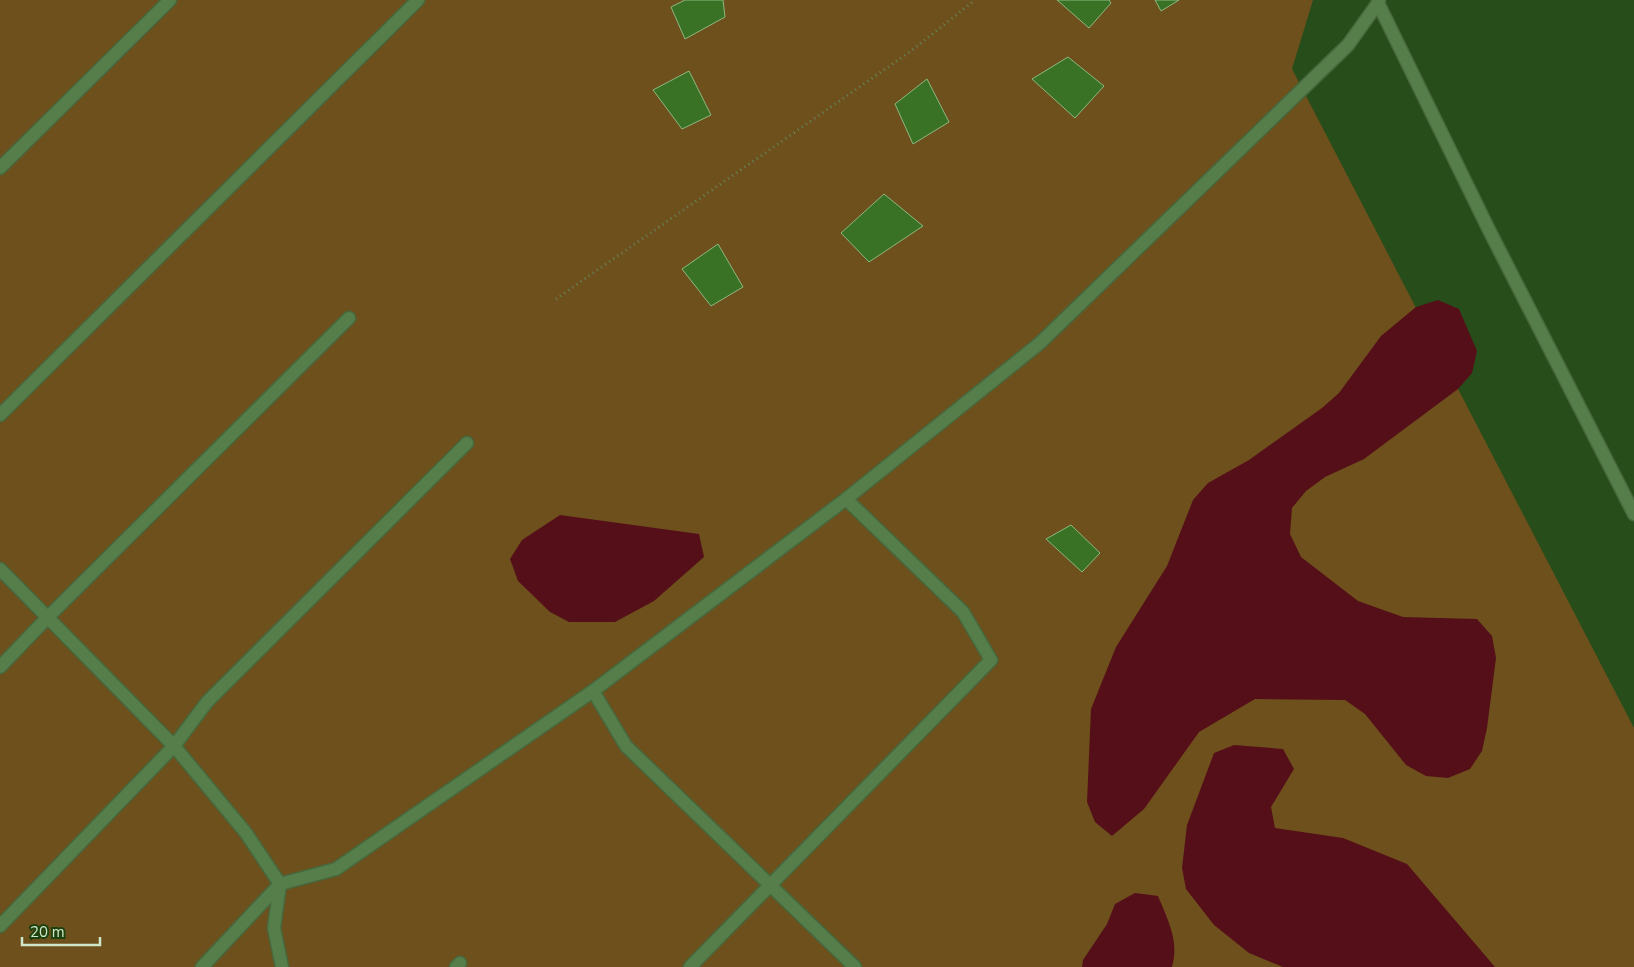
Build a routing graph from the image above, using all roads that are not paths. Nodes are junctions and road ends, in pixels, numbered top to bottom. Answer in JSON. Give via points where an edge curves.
{"nodes":[{"id":1,"x":170,"y":0,"type":"edge"},
{"id":2,"x":418,"y":0,"type":"edge"},
{"id":3,"x":1378,"y":2,"type":"edge"},
{"id":4,"x":0,"y":168,"type":"edge"},
{"id":5,"x":349,"y":318,"type":"dead end"},
{"id":6,"x":0,"y":415,"type":"edge"},
{"id":7,"x":467,"y":443,"type":"dead end"},
{"id":8,"x":846,"y":499,"type":"junction"},
{"id":9,"x":1634,"y":514,"type":"edge"},
{"id":10,"x":0,"y":569,"type":"edge"},
{"id":11,"x":48,"y":617,"type":"junction"},
{"id":12,"x":0,"y":667,"type":"edge"},
{"id":13,"x":593,"y":691,"type":"junction"},
{"id":14,"x":174,"y":746,"type":"junction"},
{"id":15,"x":280,"y":884,"type":"junction"},
{"id":16,"x":769,"y":884,"type":"junction"},
{"id":17,"x":0,"y":926,"type":"edge"},
{"id":18,"x":202,"y":967,"type":"edge"},
{"id":19,"x":282,"y":967,"type":"edge"},
{"id":20,"x":690,"y":967,"type":"edge"},
{"id":21,"x":855,"y":967,"type":"edge"}],
"edges":[{"from":1,"to":4,"type":"street"},
{"from":2,"to":6,"type":"street"},
{"from":3,"to":8,"type":"street","via":[[1348,45],[1040,343]]},
{"from":3,"to":9,"type":"street"},
{"from":5,"to":11,"type":"street"},
{"from":7,"to":14,"type":"street","via":[[207,702]]},
{"from":8,"to":13,"type":"street"},
{"from":8,"to":16,"type":"street","via":[[963,612],[991,660]]},
{"from":10,"to":11,"type":"street"},
{"from":11,"to":12,"type":"street"},
{"from":11,"to":14,"type":"street"},
{"from":13,"to":15,"type":"street","via":[[336,869]]},
{"from":13,"to":16,"type":"street","via":[[626,746]]},
{"from":14,"to":15,"type":"street","via":[[246,833]]},
{"from":14,"to":17,"type":"street"},
{"from":15,"to":18,"type":"street"},
{"from":15,"to":19,"type":"street","via":[[274,928]]},
{"from":16,"to":20,"type":"street"},
{"from":16,"to":21,"type":"street"}]}
